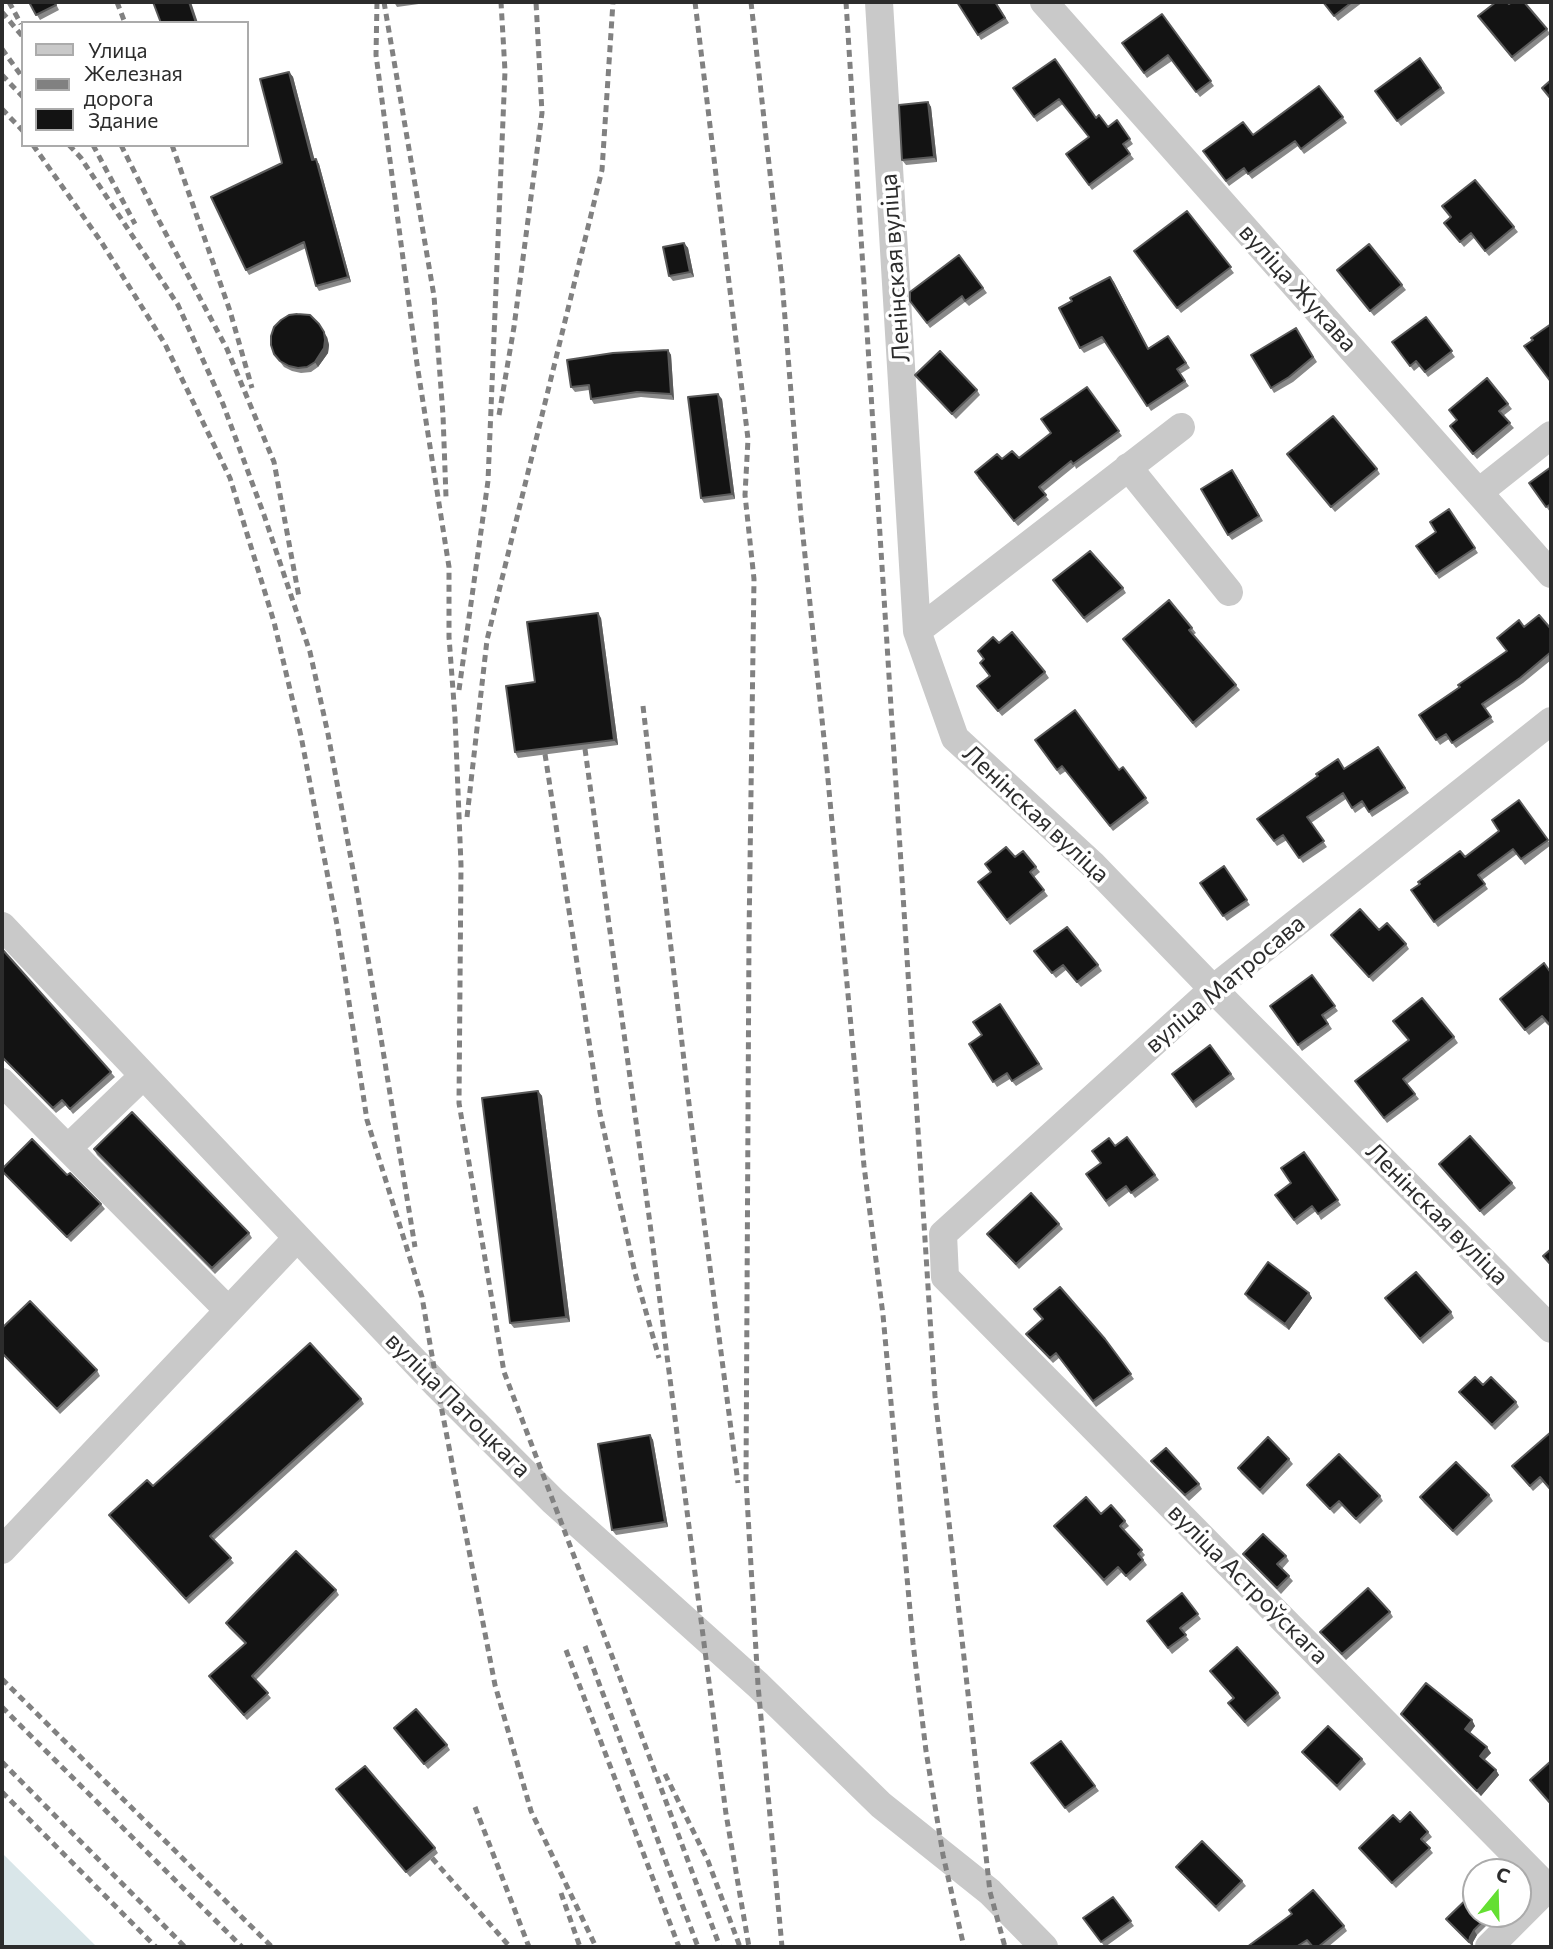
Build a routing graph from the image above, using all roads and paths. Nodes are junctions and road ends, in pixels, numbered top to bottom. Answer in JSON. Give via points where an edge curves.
{"nodes":[{"id":1,"x":879,"y":2,"type":"edge"},
{"id":2,"x":1044,"y":2,"type":"edge"},
{"id":3,"x":1181,"y":427,"type":"dead end"},
{"id":4,"x":1551,"y":435,"type":"edge"},
{"id":5,"x":1128,"y":467,"type":"junction"},
{"id":6,"x":1479,"y":492,"type":"junction"},
{"id":7,"x":1551,"y":574,"type":"edge"},
{"id":8,"x":1229,"y":592,"type":"dead end"},
{"id":9,"x":917,"y":631,"type":"junction"},
{"id":10,"x":1551,"y":721,"type":"edge"},
{"id":11,"x":2,"y":926,"type":"edge"},
{"id":12,"x":1213,"y":989,"type":"junction"},
{"id":13,"x":143,"y":1076,"type":"junction"},
{"id":14,"x":2,"y":1082,"type":"edge"},
{"id":15,"x":68,"y":1148,"type":"junction"},
{"id":16,"x":297,"y":1238,"type":"junction"},
{"id":17,"x":945,"y":1277,"type":"joint"},
{"id":18,"x":228,"y":1311,"type":"junction"},
{"id":19,"x":1551,"y":1329,"type":"edge"},
{"id":20,"x":2,"y":1550,"type":"edge"},
{"id":21,"x":1550,"y":1888,"type":"edge"},
{"id":22,"x":1044,"y":1947,"type":"edge"},
{"id":23,"x":1489,"y":1947,"type":"edge"}],
"edges":[{"from":1,"to":9,"type":"street","name":"Ленінская вуліца"},
{"from":2,"to":6,"type":"street","name":"вуліца Жукава"},
{"from":3,"to":5,"type":"street"},
{"from":4,"to":6,"type":"street"},
{"from":5,"to":8,"type":"street"},
{"from":5,"to":9,"type":"street"},
{"from":6,"to":7,"type":"street","name":"вуліца Жукава"},
{"from":9,"to":12,"type":"street","name":"Ленінская вуліца","via":[[955,738],[1092,864]]},
{"from":10,"to":12,"type":"street","name":"вуліца Матросава"},
{"from":11,"to":13,"type":"street","name":"вуліца Патоцкага"},
{"from":12,"to":17,"type":"street","name":"вуліца Матросава","via":[[943,1234]]},
{"from":12,"to":19,"type":"street","name":"Ленінская вуліца"},
{"from":13,"to":15,"type":"street"},
{"from":13,"to":16,"type":"street","name":"вуліца Патоцкага"},
{"from":14,"to":15,"type":"street"},
{"from":15,"to":18,"type":"street"},
{"from":16,"to":18,"type":"street"},
{"from":16,"to":22,"type":"street","name":"вуліца Патоцкага","via":[[553,1501],[758,1685],[881,1804],[990,1892]]},
{"from":17,"to":21,"type":"street","name":"вуліца Астроўскага"},
{"from":18,"to":20,"type":"street"},
{"from":21,"to":23,"type":"street"}]}
